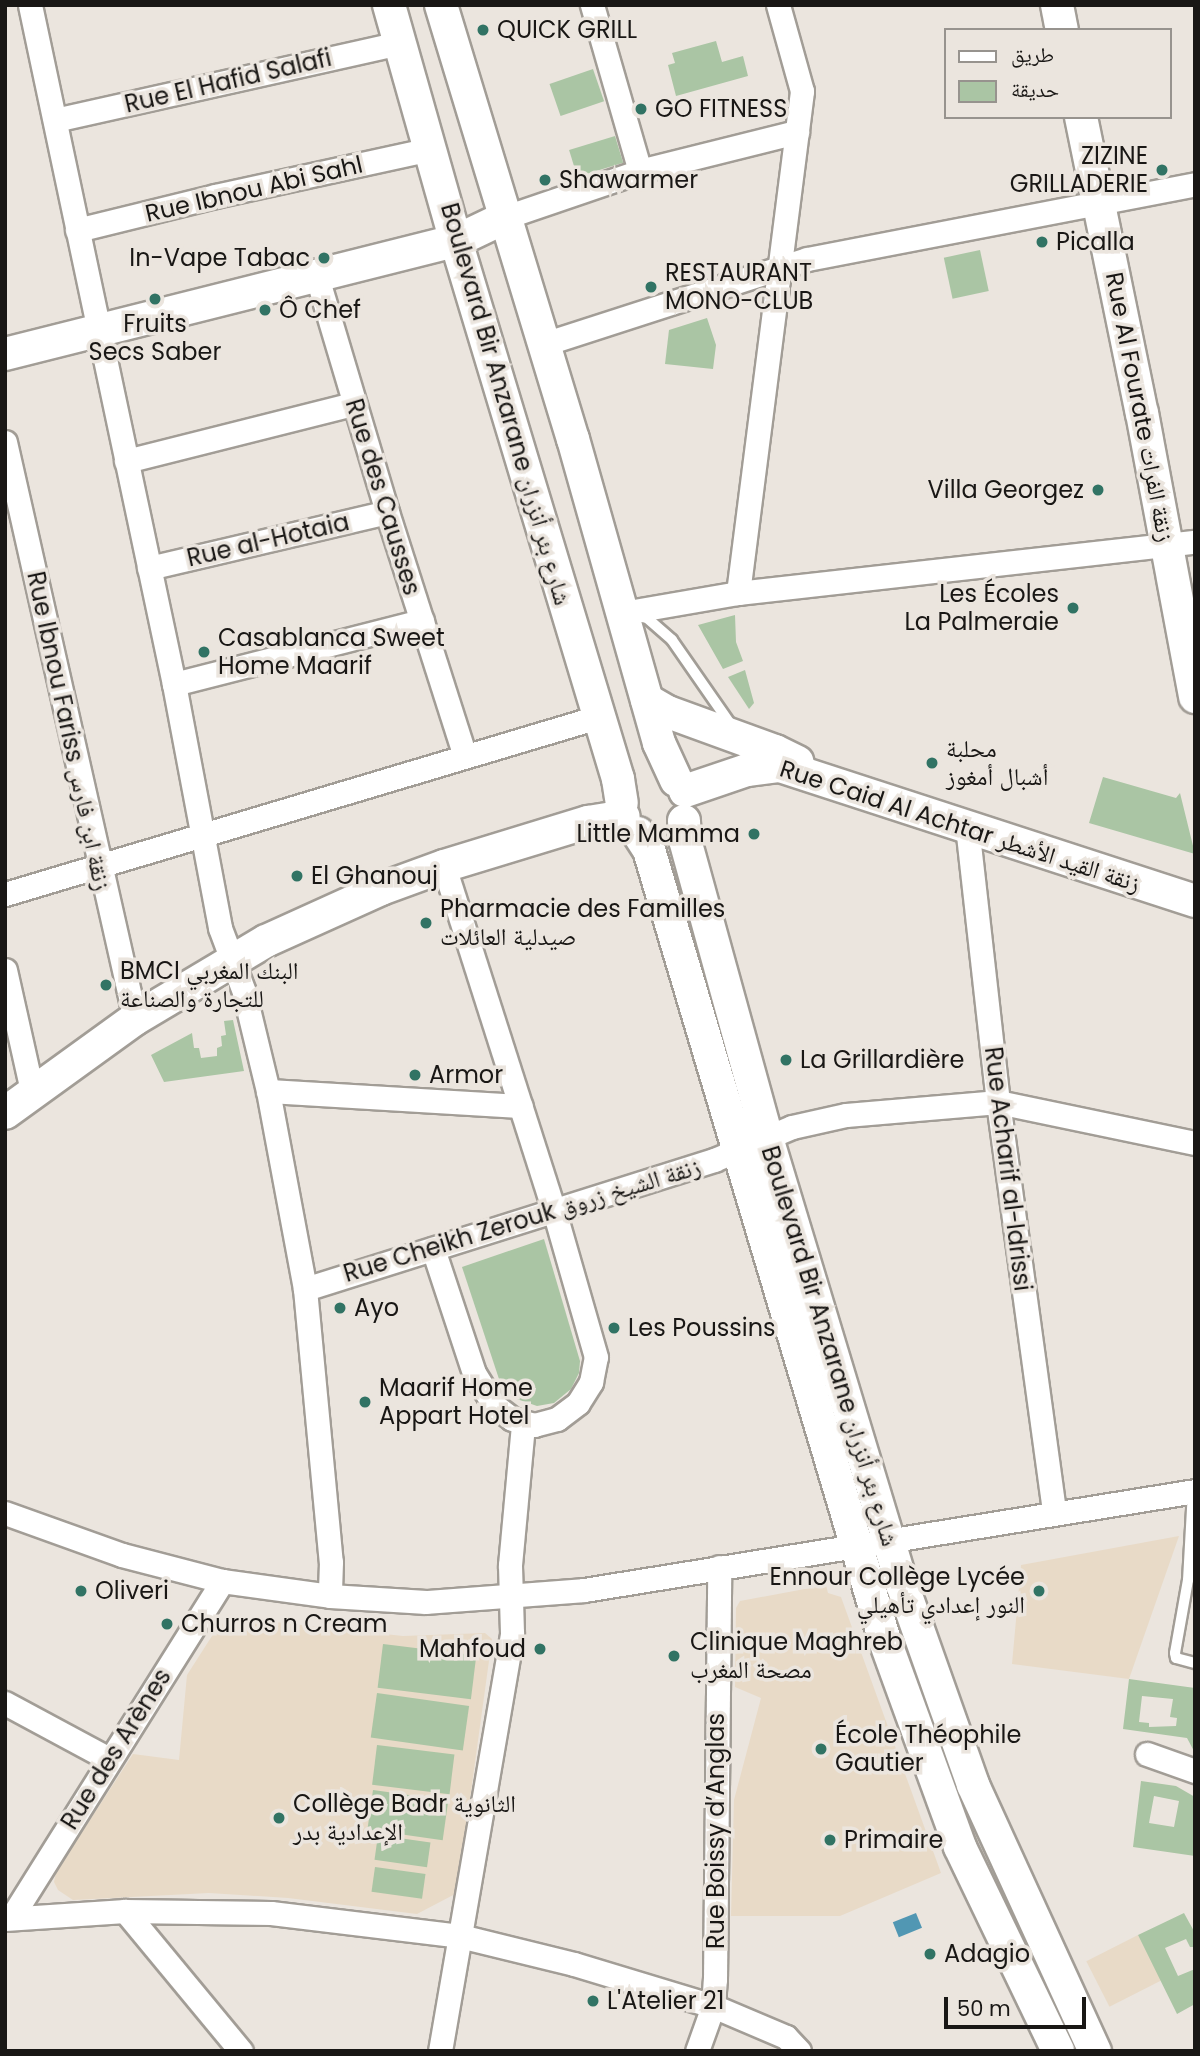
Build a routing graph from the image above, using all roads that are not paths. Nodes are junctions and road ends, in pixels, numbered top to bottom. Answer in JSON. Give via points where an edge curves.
{"nodes":[{"id":1,"x":389,"y":5,"type":"edge"},
{"id":2,"x":440,"y":5,"type":"edge"},
{"id":3,"x":592,"y":5,"type":"edge"},
{"id":4,"x":778,"y":5,"type":"edge"},
{"id":5,"x":1057,"y":5,"type":"edge"},
{"id":6,"x":38,"y":7,"type":"edge"},
{"id":7,"x":1062,"y":28,"type":"edge"},
{"id":8,"x":400,"y":43,"type":"junction"},
{"id":9,"x":1081,"y":119,"type":"edge"},
{"id":10,"x":55,"y":120,"type":"junction"},
{"id":11,"x":797,"y":132,"type":"junction"},
{"id":12,"x":431,"y":149,"type":"junction"},
{"id":13,"x":640,"y":172,"type":"junction"},
{"id":14,"x":1195,"y":184,"type":"edge"},
{"id":15,"x":1100,"y":204,"type":"junction"},
{"id":16,"x":506,"y":217,"type":"junction"},
{"id":17,"x":77,"y":230,"type":"junction"},
{"id":18,"x":456,"y":241,"type":"junction"},
{"id":19,"x":781,"y":266,"type":"junction"},
{"id":20,"x":317,"y":277,"type":"junction"},
{"id":21,"x":97,"y":331,"type":"junction"},
{"id":22,"x":544,"y":344,"type":"junction"},
{"id":23,"x":5,"y":354,"type":"edge"},
{"id":24,"x":354,"y":404,"type":"junction"},
{"id":25,"x":5,"y":442,"type":"edge"},
{"id":26,"x":126,"y":461,"type":"junction"},
{"id":27,"x":387,"y":512,"type":"junction"},
{"id":28,"x":1180,"y":544,"type":"edge"},
{"id":29,"x":149,"y":568,"type":"junction"},
{"id":30,"x":738,"y":593,"type":"junction"},
{"id":31,"x":622,"y":615,"type":"junction"},
{"id":32,"x":422,"y":621,"type":"junction"},
{"id":33,"x":174,"y":684,"type":"junction"},
{"id":34,"x":1195,"y":696,"type":"edge"},
{"id":35,"x":647,"y":701,"type":"junction"},
{"id":36,"x":598,"y":717,"type":"junction"},
{"id":37,"x":740,"y":737,"type":"junction"},
{"id":38,"x":465,"y":756,"type":"junction"},
{"id":39,"x":804,"y":772,"type":"junction"},
{"id":40,"x":682,"y":797,"type":"junction"},
{"id":41,"x":628,"y":817,"type":"junction"},
{"id":42,"x":967,"y":826,"type":"junction"},
{"id":43,"x":202,"y":836,"type":"junction"},
{"id":44,"x":444,"y":866,"type":"junction"},
{"id":45,"x":99,"y":867,"type":"junction"},
{"id":46,"x":5,"y":894,"type":"edge"},
{"id":47,"x":1195,"y":901,"type":"edge"},
{"id":48,"x":231,"y":959,"type":"junction"},
{"id":49,"x":5,"y":970,"type":"edge"},
{"id":50,"x":135,"y":1019,"type":"junction"},
{"id":51,"x":32,"y":1091,"type":"junction"},
{"id":52,"x":268,"y":1091,"type":"junction"},
{"id":53,"x":998,"y":1102,"type":"junction"},
{"id":54,"x":521,"y":1106,"type":"junction"},
{"id":55,"x":5,"y":1113,"type":"edge"},
{"id":56,"x":767,"y":1138,"type":"junction"},
{"id":57,"x":1195,"y":1143,"type":"edge"},
{"id":58,"x":738,"y":1150,"type":"junction"},
{"id":59,"x":554,"y":1211,"type":"junction"},
{"id":60,"x":433,"y":1249,"type":"junction"},
{"id":61,"x":305,"y":1289,"type":"junction"},
{"id":62,"x":523,"y":1424,"type":"junction"},
{"id":63,"x":1194,"y":1491,"type":"edge"},
{"id":64,"x":5,"y":1513,"type":"edge"},
{"id":65,"x":1054,"y":1513,"type":"junction"},
{"id":66,"x":888,"y":1542,"type":"junction"},
{"id":67,"x":855,"y":1547,"type":"junction"},
{"id":68,"x":719,"y":1567,"type":"junction"},
{"id":69,"x":222,"y":1581,"type":"junction"},
{"id":70,"x":330,"y":1596,"type":"junction"},
{"id":71,"x":512,"y":1598,"type":"junction"},
{"id":72,"x":1195,"y":1663,"type":"edge"},
{"id":73,"x":5,"y":1703,"type":"edge"},
{"id":74,"x":1147,"y":1754,"type":"dead end"},
{"id":75,"x":109,"y":1759,"type":"junction"},
{"id":76,"x":1195,"y":1771,"type":"edge"},
{"id":77,"x":125,"y":1911,"type":"junction"},
{"id":78,"x":8,"y":1919,"type":"edge"},
{"id":79,"x":460,"y":1936,"type":"junction"},
{"id":80,"x":713,"y":2006,"type":"junction"},
{"id":81,"x":241,"y":2051,"type":"edge"},
{"id":82,"x":440,"y":2051,"type":"edge"},
{"id":83,"x":697,"y":2051,"type":"edge"},
{"id":84,"x":799,"y":2051,"type":"edge"},
{"id":85,"x":1058,"y":2051,"type":"edge"},
{"id":86,"x":1095,"y":2051,"type":"edge"}],
"edges":[{"from":1,"to":8,"type":"main road","name":"Boulevard Bir Anzarane شارع بئر أنزران"},
{"from":2,"to":16,"type":"main road","name":"Boulevard Bir Anzarane شارع بئر أنزران"},
{"from":3,"to":13,"type":"street"},
{"from":4,"to":11,"type":"street","via":[[802,91]]},
{"from":5,"to":7,"type":"main road"},
{"from":6,"to":10,"type":"street"},
{"from":8,"to":10,"type":"street","name":"Rue El Hafid Salafi"},
{"from":8,"to":12,"type":"main road","name":"Boulevard Bir Anzarane شارع بئر أنزران"},
{"from":9,"to":15,"type":"main road","name":"Rue Al Fourate زنقة الفرات"},
{"from":10,"to":17,"type":"street"},
{"from":11,"to":13,"type":"street"},
{"from":11,"to":19,"type":"street"},
{"from":12,"to":17,"type":"street","name":"Rue Ibnou Abi Sahl"},
{"from":12,"to":18,"type":"main road","name":"Boulevard Bir Anzarane شارع بئر أنزران"},
{"from":13,"to":16,"type":"street"},
{"from":14,"to":15,"type":"street"},
{"from":15,"to":19,"type":"street"},
{"from":15,"to":28,"type":"main road","name":"Rue Al Fourate زنقة الفرات"},
{"from":16,"to":18,"type":"main road"},
{"from":16,"to":22,"type":"main road","name":"Boulevard Bir Anzarane شارع بئر أنزران"},
{"from":17,"to":21,"type":"street"},
{"from":18,"to":20,"type":"main road"},
{"from":18,"to":36,"type":"main road","name":"Boulevard Bir Anzarane شارع بئر أنزران"},
{"from":19,"to":22,"type":"street"},
{"from":19,"to":30,"type":"street"},
{"from":20,"to":21,"type":"main road"},
{"from":20,"to":24,"type":"street","name":"Rue des Causses"},
{"from":21,"to":23,"type":"main road"},
{"from":21,"to":26,"type":"street"},
{"from":22,"to":31,"type":"main road","name":"Boulevard Bir Anzarane شارع بئر أنزران"},
{"from":24,"to":26,"type":"street"},
{"from":24,"to":27,"type":"street","name":"Rue des Causses"},
{"from":25,"to":45,"type":"street","name":"Rue Ibnou Fariss زنقة ابن فارس"},
{"from":26,"to":29,"type":"street"},
{"from":27,"to":29,"type":"street","name":"Rue al-Hotaia"},
{"from":27,"to":32,"type":"street","name":"Rue des Causses"},
{"from":28,"to":30,"type":"street"},
{"from":28,"to":34,"type":"main road","name":"Rue Al Fourate زنقة الفرات"},
{"from":29,"to":33,"type":"street"},
{"from":30,"to":31,"type":"street"},
{"from":31,"to":35,"type":"main road","name":"Boulevard Bir Anzarane شارع بئر أنزران"},
{"from":31,"to":37,"type":"lane","via":[[647,618],[672,640]]},
{"from":32,"to":33,"type":"street"},
{"from":32,"to":38,"type":"street","name":"Rue des Causses"},
{"from":33,"to":43,"type":"street"},
{"from":35,"to":37,"type":"main road"},
{"from":35,"to":40,"type":"main road","name":"Boulevard Bir Anzarane شارع بئر أنزران"},
{"from":36,"to":38,"type":"street"},
{"from":36,"to":41,"type":"main road","name":"Boulevard Bir Anzarane شارع بئر أنزران"},
{"from":37,"to":39,"type":"main road","via":[[795,760]]},
{"from":38,"to":43,"type":"street"},
{"from":39,"to":40,"type":"main road","name":"Rue Caid Al Achtar زنقة القيد الأشطر","via":[[762,766]]},
{"from":39,"to":42,"type":"main road","name":"Rue Caid Al Achtar زنقة القيد الأشطر"},
{"from":40,"to":41,"type":"main road","via":[[677,830],[664,836],[653,838]]},
{"from":40,"to":41,"type":"main road","via":[[659,772],[642,775],[626,789]]},
{"from":40,"to":56,"type":"main road","name":"Boulevard Bir Anzarane شارع بئر أنزران","via":[[685,840]]},
{"from":41,"to":44,"type":"main road","via":[[588,822]]},
{"from":41,"to":58,"type":"main road","name":"Boulevard Bir Anzarane شارع بئر أنزران","via":[[649,850]]},
{"from":42,"to":47,"type":"main road","name":"Rue Caid Al Achtar زنقة القيد الأشطر"},
{"from":42,"to":53,"type":"street","name":"Rue Acharif al-Idrissi"},
{"from":43,"to":45,"type":"street"},
{"from":43,"to":48,"type":"street","via":[[220,928]]},
{"from":44,"to":48,"type":"main road","via":[[382,889]]},
{"from":44,"to":54,"type":"street"},
{"from":45,"to":46,"type":"street"},
{"from":45,"to":50,"type":"street","name":"Rue Ibnou Fariss زنقة ابن فارس"},
{"from":48,"to":50,"type":"main road"},
{"from":48,"to":52,"type":"street","via":[[244,992]]},
{"from":49,"to":51,"type":"street"},
{"from":50,"to":51,"type":"main road"},
{"from":51,"to":55,"type":"main road"},
{"from":52,"to":54,"type":"street"},
{"from":52,"to":61,"type":"street"},
{"from":53,"to":56,"type":"street","name":"Rue Cheikh Zerouk زنقة الشيخ زروق","via":[[846,1115],[792,1127]]},
{"from":53,"to":57,"type":"street","name":"Rue Cheikh Zerouk زنقة الشيخ زروق"},
{"from":53,"to":65,"type":"street","name":"Rue Acharif al-Idrissi"},
{"from":54,"to":59,"type":"street"},
{"from":56,"to":58,"type":"street","name":"Rue Cheikh Zerouk زنقة الشيخ زروق"},
{"from":56,"to":66,"type":"main road","name":"Boulevard Bir Anzarane شارع بئر أنزران"},
{"from":58,"to":59,"type":"street","name":"Rue Cheikh Zerouk زنقة الشيخ زروق"},
{"from":58,"to":67,"type":"main road","name":"Boulevard Bir Anzarane شارع بئر أنزران"},
{"from":59,"to":60,"type":"street","name":"Rue Cheikh Zerouk زنقة الشيخ زروق"},
{"from":59,"to":62,"type":"street","via":[[597,1362],[589,1389],[579,1403],[557,1419]]},
{"from":60,"to":61,"type":"street","name":"Rue Cheikh Zerouk زنقة الشيخ زروق"},
{"from":60,"to":62,"type":"street","via":[[478,1380],[495,1406]]},
{"from":61,"to":70,"type":"street","via":[[331,1562]]},
{"from":62,"to":71,"type":"street","via":[[510,1566]]},
{"from":63,"to":65,"type":"street"},
{"from":63,"to":72,"type":"lane","via":[[1188,1580],[1175,1656]]},
{"from":64,"to":69,"type":"street","via":[[121,1555]]},
{"from":65,"to":66,"type":"street"},
{"from":66,"to":67,"type":"street"},
{"from":66,"to":86,"type":"main road","name":"Boulevard Bir Anzarane شارع بئر أنزران","via":[[973,1785]]},
{"from":67,"to":68,"type":"street"},
{"from":67,"to":85,"type":"main road","name":"Boulevard Bir Anzarane شارع بئر أنزران","via":[[950,1823]]},
{"from":68,"to":71,"type":"street"},
{"from":68,"to":80,"type":"street","name":"Rue Boissy d’Anglas"},
{"from":69,"to":70,"type":"street"},
{"from":69,"to":75,"type":"street","name":"Rue des Arènes"},
{"from":70,"to":71,"type":"street","via":[[426,1602]]},
{"from":71,"to":79,"type":"street","via":[[512,1633]]},
{"from":73,"to":75,"type":"street"},
{"from":74,"to":76,"type":"street"},
{"from":75,"to":78,"type":"street","name":"Rue des Arènes"},
{"from":77,"to":78,"type":"street"},
{"from":77,"to":79,"type":"street","via":[[285,1914]]},
{"from":77,"to":81,"type":"street"},
{"from":79,"to":80,"type":"street"},
{"from":79,"to":82,"type":"street"},
{"from":80,"to":83,"type":"street","name":"Rue Boissy d’Anglas"},
{"from":80,"to":84,"type":"street","via":[[786,2037]]}]}
